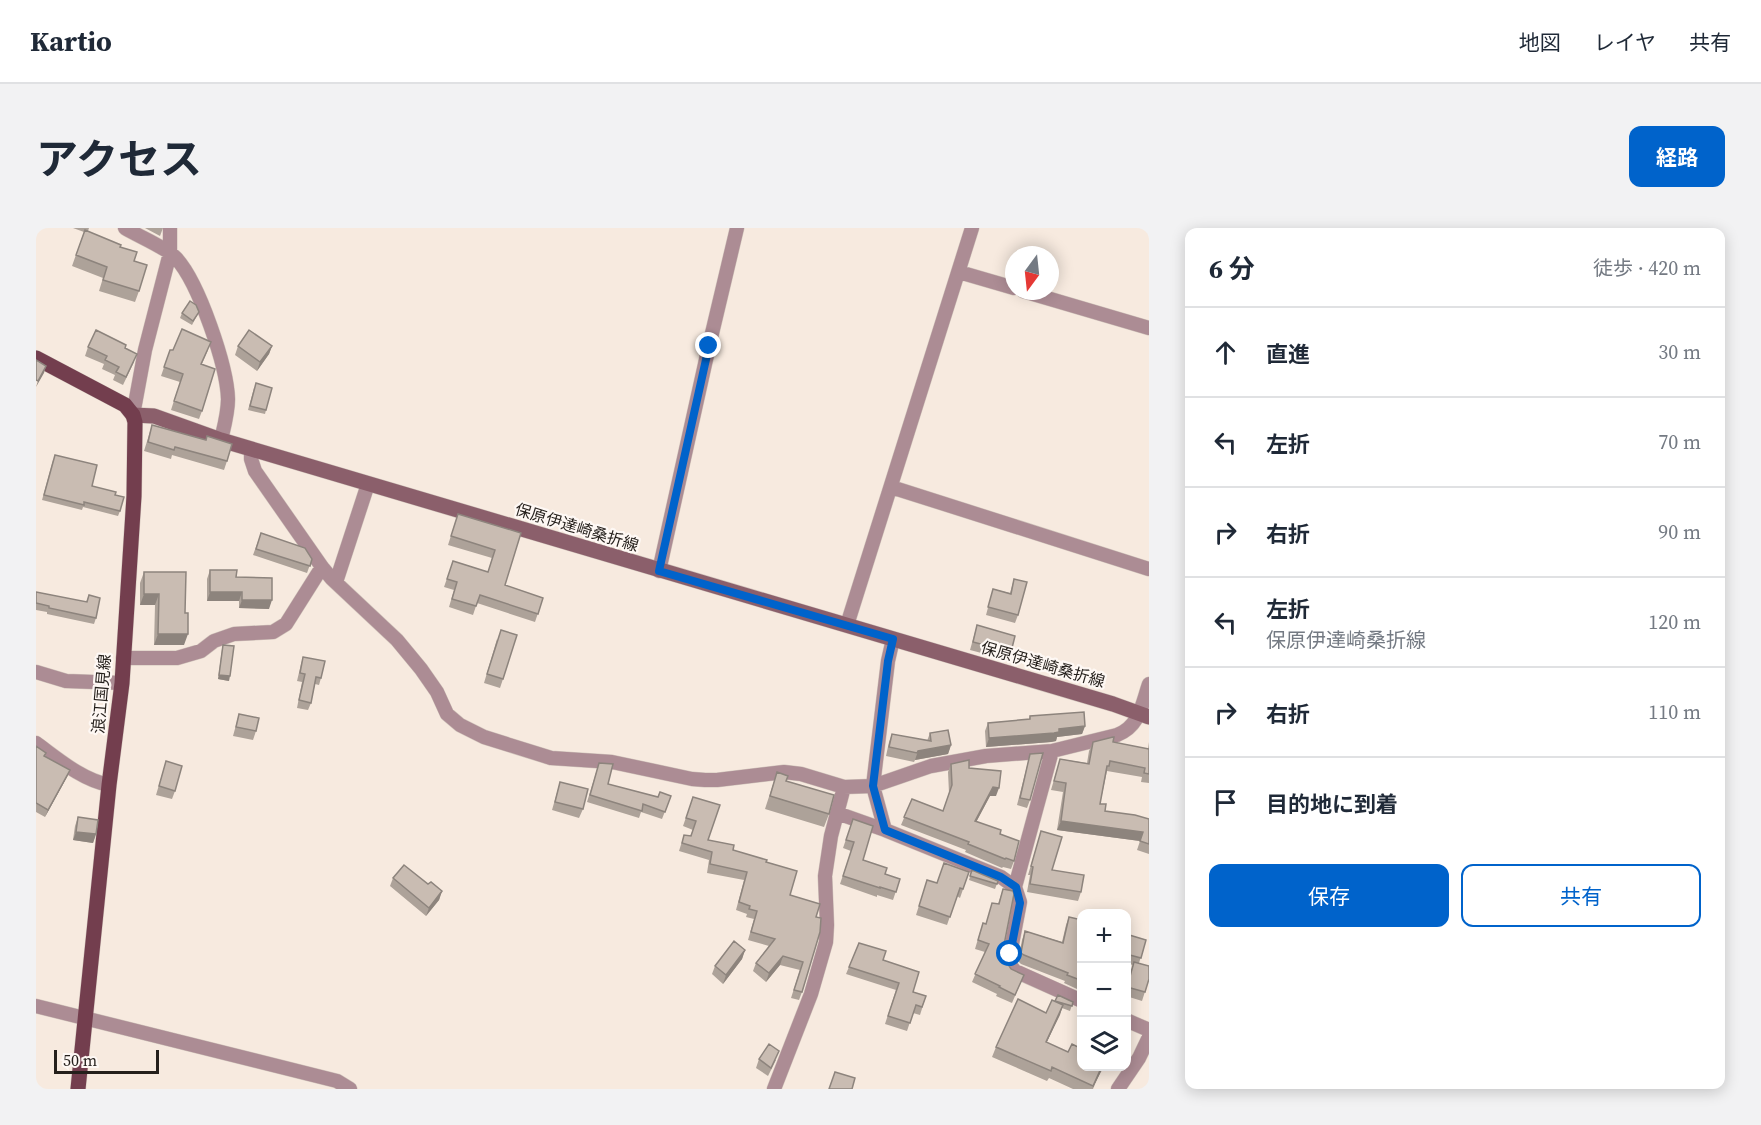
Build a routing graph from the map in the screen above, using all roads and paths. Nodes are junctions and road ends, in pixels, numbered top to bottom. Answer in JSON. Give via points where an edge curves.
{"nodes":[{"id":1,"x":125,"y":228,"type":"edge"},
{"id":2,"x":170,"y":228,"type":"edge"},
{"id":3,"x":737,"y":228,"type":"edge"},
{"id":4,"x":972,"y":228,"type":"edge"},
{"id":5,"x":170,"y":253,"type":"junction"},
{"id":6,"x":959,"y":272,"type":"junction"},
{"id":7,"x":1005,"y":285,"type":"edge"},
{"id":8,"x":1054,"y":300,"type":"edge"},
{"id":9,"x":1149,"y":328,"type":"edge"},
{"id":10,"x":36,"y":358,"type":"edge"},
{"id":11,"x":133,"y":415,"type":"junction"},
{"id":12,"x":221,"y":440,"type":"junction"},
{"id":13,"x":251,"y":449,"type":"junction"},
{"id":14,"x":368,"y":484,"type":"junction"},
{"id":15,"x":891,"y":487,"type":"junction"},
{"id":16,"x":322,"y":567,"type":"junction"},
{"id":17,"x":1149,"y":569,"type":"edge"},
{"id":18,"x":659,"y":571,"type":"junction"},
{"id":19,"x":336,"y":582,"type":"junction"},
{"id":20,"x":847,"y":625,"type":"junction"},
{"id":21,"x":893,"y":639,"type":"junction"},
{"id":22,"x":123,"y":658,"type":"junction"},
{"id":23,"x":36,"y":672,"type":"edge"},
{"id":24,"x":122,"y":683,"type":"junction"},
{"id":25,"x":1149,"y":684,"type":"edge"},
{"id":26,"x":1144,"y":715,"type":"edge"},
{"id":27,"x":36,"y":743,"type":"edge"},
{"id":28,"x":1052,"y":751,"type":"junction"},
{"id":29,"x":109,"y":785,"type":"junction"},
{"id":30,"x":873,"y":786,"type":"junction"},
{"id":31,"x":844,"y":787,"type":"junction"},
{"id":32,"x":837,"y":813,"type":"junction"},
{"id":33,"x":885,"y":830,"type":"junction"},
{"id":34,"x":1016,"y":887,"type":"junction"},
{"id":35,"x":1077,"y":999,"type":"edge"},
{"id":36,"x":36,"y":1006,"type":"edge"},
{"id":37,"x":84,"y":1018,"type":"junction"},
{"id":38,"x":1131,"y":1022,"type":"edge"},
{"id":39,"x":1149,"y":1030,"type":"edge"},
{"id":40,"x":1149,"y":1037,"type":"edge"},
{"id":41,"x":78,"y":1089,"type":"edge"},
{"id":42,"x":350,"y":1089,"type":"edge"},
{"id":43,"x":774,"y":1089,"type":"edge"},
{"id":44,"x":1118,"y":1089,"type":"edge"}],
"edges":[{"from":1,"to":5,"type":"street"},
{"from":2,"to":5,"type":"street"},
{"from":3,"to":18,"type":"street"},
{"from":4,"to":6,"type":"street"},
{"from":5,"to":11,"type":"street"},
{"from":5,"to":12,"type":"street","via":[[198,293],[218,352],[228,399]]},
{"from":6,"to":7,"type":"street"},
{"from":6,"to":15,"type":"street"},
{"from":8,"to":9,"type":"street"},
{"from":10,"to":11,"type":"main road","via":[[125,405]]},
{"from":11,"to":12,"type":"main road","name":"保原伊達崎桑折線","via":[[154,416]]},
{"from":11,"to":22,"type":"main road","name":"浪江国見線","via":[[134,496]]},
{"from":12,"to":13,"type":"main road","name":"保原伊達崎桑折線"},
{"from":13,"to":14,"type":"main road","name":"保原伊達崎桑折線"},
{"from":13,"to":16,"type":"street","via":[[255,471]]},
{"from":14,"to":18,"type":"main road","name":"保原伊達崎桑折線"},
{"from":14,"to":19,"type":"street"},
{"from":15,"to":17,"type":"street"},
{"from":15,"to":20,"type":"street"},
{"from":16,"to":19,"type":"street"},
{"from":16,"to":22,"type":"street","via":[[286,624],[273,632],[234,634],[177,658]]},
{"from":18,"to":20,"type":"main road","name":"保原伊達崎桑折線"},
{"from":19,"to":31,"type":"street","via":[[397,640],[437,692],[447,714],[484,737],[551,758],[612,762],[692,779],[784,772]]},
{"from":20,"to":21,"type":"main road","name":"保原伊達崎桑折線"},
{"from":21,"to":26,"type":"main road","name":"保原伊達崎桑折線"},
{"from":21,"to":30,"type":"street"},
{"from":22,"to":24,"type":"main road","name":"浪江国見線"},
{"from":23,"to":24,"type":"street","via":[[66,681]]},
{"from":24,"to":29,"type":"main road","name":"浪江国見線"},
{"from":25,"to":26,"type":"street"},
{"from":26,"to":28,"type":"street","via":[[1126,731]]},
{"from":27,"to":29,"type":"street","via":[[95,782]]},
{"from":28,"to":30,"type":"street","via":[[986,756],[931,766]]},
{"from":28,"to":34,"type":"street"},
{"from":29,"to":37,"type":"main road","name":"浪江国見線"},
{"from":30,"to":31,"type":"street"},
{"from":30,"to":33,"type":"street"},
{"from":31,"to":32,"type":"street"},
{"from":32,"to":33,"type":"street"},
{"from":32,"to":43,"type":"street","via":[[825,876],[826,942],[804,1015]]},
{"from":33,"to":34,"type":"street","via":[[1001,877]]},
{"from":34,"to":35,"type":"street","via":[[1020,903],[1010,965]]},
{"from":36,"to":37,"type":"street"},
{"from":37,"to":41,"type":"main road","name":"浪江国見線"},
{"from":37,"to":42,"type":"street","via":[[337,1081]]},
{"from":38,"to":39,"type":"street"},
{"from":40,"to":44,"type":"street"}]}
